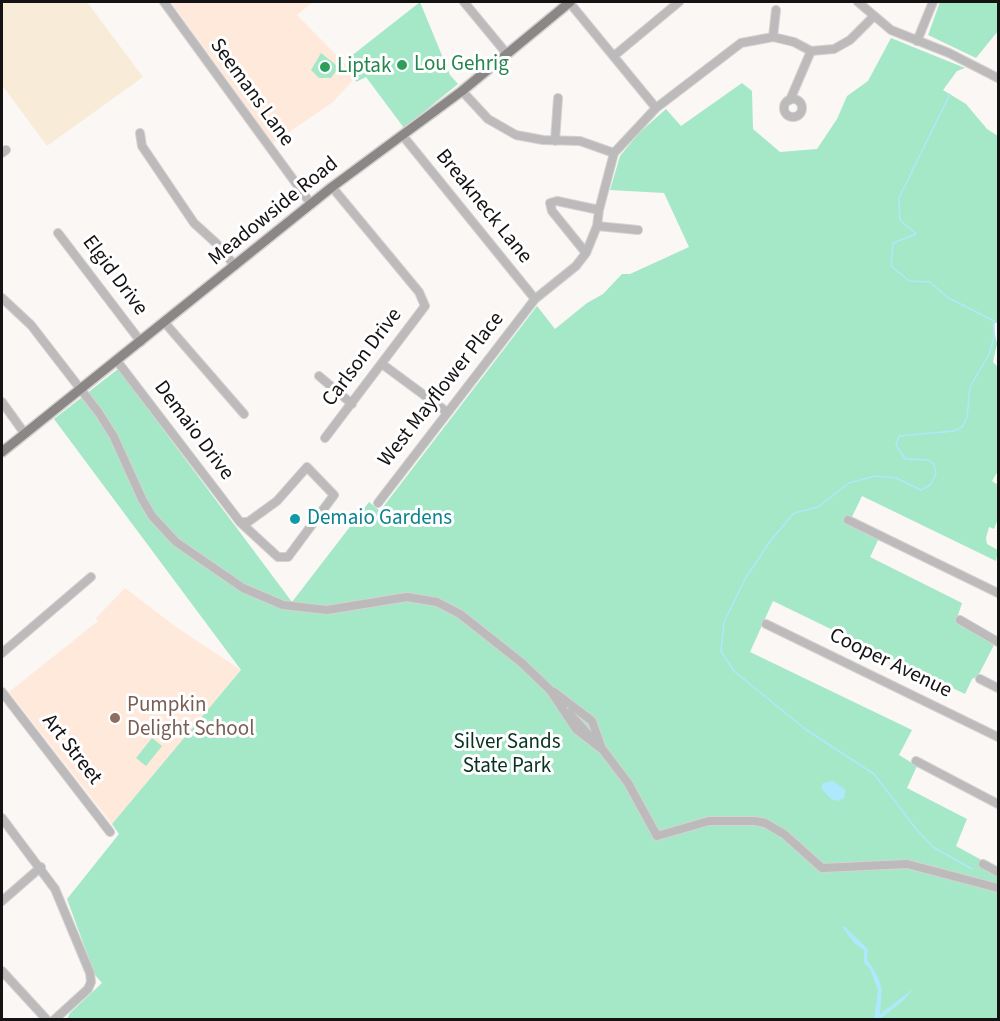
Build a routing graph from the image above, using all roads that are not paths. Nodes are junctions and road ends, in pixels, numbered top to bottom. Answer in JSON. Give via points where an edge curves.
{"nodes":[{"id":1,"x":164,"y":2,"type":"edge"},
{"id":2,"x":464,"y":2,"type":"edge"},
{"id":3,"x":569,"y":2,"type":"edge"},
{"id":4,"x":679,"y":2,"type":"edge"},
{"id":5,"x":858,"y":2,"type":"edge"},
{"id":6,"x":933,"y":2,"type":"edge"},
{"id":7,"x":776,"y":10,"type":"dead end"},
{"id":8,"x":873,"y":17,"type":"junction"},
{"id":9,"x":773,"y":37,"type":"junction"},
{"id":10,"x":917,"y":41,"type":"junction"},
{"id":11,"x":811,"y":51,"type":"junction"},
{"id":12,"x":507,"y":54,"type":"junction"},
{"id":13,"x":615,"y":55,"type":"junction"},
{"id":14,"x":999,"y":78,"type":"edge"},
{"id":15,"x":462,"y":91,"type":"junction"},
{"id":16,"x":558,"y":98,"type":"dead end"},
{"id":17,"x":790,"y":100,"type":"dead end"},
{"id":18,"x":656,"y":108,"type":"junction"},
{"id":19,"x":140,"y":133,"type":"dead end"},
{"id":20,"x":403,"y":136,"type":"junction"},
{"id":21,"x":555,"y":141,"type":"junction"},
{"id":22,"x":614,"y":153,"type":"junction"},
{"id":23,"x":332,"y":187,"type":"junction"},
{"id":24,"x":311,"y":204,"type":"junction"},
{"id":25,"x":599,"y":210,"type":"junction"},
{"id":26,"x":597,"y":226,"type":"junction"},
{"id":27,"x":638,"y":230,"type":"dead end"},
{"id":28,"x":58,"y":233,"type":"dead end"},
{"id":29,"x":586,"y":253,"type":"junction"},
{"id":30,"x":235,"y":266,"type":"junction"},
{"id":31,"x":2,"y":298,"type":"edge"},
{"id":32,"x":535,"y":299,"type":"junction"},
{"id":33,"x":165,"y":323,"type":"junction"},
{"id":34,"x":141,"y":342,"type":"junction"},
{"id":35,"x":117,"y":361,"type":"junction"},
{"id":36,"x":382,"y":364,"type":"junction"},
{"id":37,"x":319,"y":376,"type":"dead end"},
{"id":38,"x":82,"y":389,"type":"junction"},
{"id":39,"x":2,"y":402,"type":"edge"},
{"id":40,"x":352,"y":404,"type":"junction"},
{"id":41,"x":447,"y":412,"type":"junction"},
{"id":42,"x":244,"y":414,"type":"dead end"},
{"id":43,"x":25,"y":434,"type":"junction"},
{"id":44,"x":325,"y":438,"type":"dead end"},
{"id":45,"x":2,"y":452,"type":"edge"},
{"id":46,"x":378,"y":503,"type":"dead end"},
{"id":47,"x":848,"y":520,"type":"dead end"},
{"id":48,"x":240,"y":522,"type":"junction"},
{"id":49,"x":91,"y":576,"type":"dead end"},
{"id":50,"x":999,"y":594,"type":"edge"},
{"id":51,"x":960,"y":620,"type":"dead end"},
{"id":52,"x":766,"y":624,"type":"dead end"},
{"id":53,"x":999,"y":642,"type":"edge"},
{"id":54,"x":2,"y":653,"type":"edge"},
{"id":55,"x":980,"y":679,"type":"dead end"},
{"id":56,"x":999,"y":688,"type":"edge"},
{"id":57,"x":550,"y":690,"type":"junction"},
{"id":58,"x":2,"y":692,"type":"edge"},
{"id":59,"x":999,"y":737,"type":"edge"},
{"id":60,"x":603,"y":750,"type":"junction"},
{"id":61,"x":916,"y":761,"type":"dead end"},
{"id":62,"x":999,"y":804,"type":"edge"},
{"id":63,"x":2,"y":818,"type":"edge"},
{"id":64,"x":110,"y":832,"type":"dead end"},
{"id":65,"x":982,"y":864,"type":"dead end"},
{"id":66,"x":41,"y":867,"type":"junction"},
{"id":67,"x":999,"y":872,"type":"edge"},
{"id":68,"x":999,"y":888,"type":"edge"},
{"id":69,"x":2,"y":901,"type":"edge"},
{"id":70,"x":2,"y":971,"type":"edge"},
{"id":71,"x":58,"y":1018,"type":"edge"},
{"id":72,"x":47,"y":1020,"type":"edge"}],
"edges":[{"from":1,"to":24,"type":"street","name":"Seemans Lane"},
{"from":2,"to":12,"type":"street"},
{"from":3,"to":12,"type":"main road","name":"Meadowside Road"},
{"from":3,"to":13,"type":"street"},
{"from":4,"to":13,"type":"street"},
{"from":5,"to":8,"type":"street"},
{"from":6,"to":10,"type":"street"},
{"from":7,"to":9,"type":"street"},
{"from":8,"to":10,"type":"street"},
{"from":8,"to":11,"type":"street","via":[[842,45]]},
{"from":9,"to":11,"type":"street"},
{"from":9,"to":18,"type":"street","via":[[733,46]]},
{"from":10,"to":14,"type":"street"},
{"from":11,"to":17,"type":"street"},
{"from":12,"to":15,"type":"main road","name":"Meadowside Road"},
{"from":13,"to":18,"type":"street"},
{"from":15,"to":20,"type":"main road","name":"Meadowside Road"},
{"from":15,"to":21,"type":"street","via":[[488,119],[505,130]]},
{"from":16,"to":21,"type":"street"},
{"from":18,"to":22,"type":"street"},
{"from":19,"to":30,"type":"street","via":[[142,146],[194,223]]},
{"from":20,"to":23,"type":"main road","name":"Meadowside Road"},
{"from":20,"to":32,"type":"street","name":"Breakneck Lane"},
{"from":21,"to":22,"type":"street","via":[[580,141]]},
{"from":22,"to":25,"type":"street"},
{"from":23,"to":24,"type":"main road","name":"Meadowside Road"},
{"from":23,"to":36,"type":"street","name":"Carlson Drive","via":[[419,292],[425,306]]},
{"from":24,"to":30,"type":"main road","name":"Meadowside Road"},
{"from":25,"to":26,"type":"street"},
{"from":25,"to":29,"type":"street","via":[[550,203],[552,211]]},
{"from":26,"to":27,"type":"street"},
{"from":26,"to":29,"type":"street"},
{"from":28,"to":34,"type":"street","name":"Elgid Drive"},
{"from":29,"to":32,"type":"street","name":"West Mayflower Place"},
{"from":30,"to":33,"type":"main road","name":"Meadowside Road"},
{"from":31,"to":38,"type":"street","via":[[31,325]]},
{"from":32,"to":41,"type":"street","name":"West Mayflower Place"},
{"from":33,"to":34,"type":"main road","name":"Meadowside Road"},
{"from":33,"to":42,"type":"street"},
{"from":34,"to":35,"type":"main road","name":"Meadowside Road"},
{"from":35,"to":38,"type":"main road","name":"Meadowside Road"},
{"from":35,"to":48,"type":"street","name":"Demaio Drive"},
{"from":36,"to":40,"type":"street","name":"Carlson Drive"},
{"from":36,"to":41,"type":"street"},
{"from":37,"to":40,"type":"street"},
{"from":38,"to":43,"type":"main road","name":"Meadowside Road"},
{"from":38,"to":57,"type":"street","via":[[109,427],[152,516],[176,542],[218,574],[265,599],[301,608],[327,610],[399,598],[437,602],[485,633]]},
{"from":39,"to":43,"type":"street"},
{"from":40,"to":44,"type":"street","name":"Carlson Drive"},
{"from":41,"to":46,"type":"street","name":"West Mayflower Place"},
{"from":43,"to":45,"type":"main road","name":"Meadowside Road"},
{"from":47,"to":50,"type":"street"},
{"from":48,"to":48,"type":"street","name":"Demaio Drive","via":[[248,522],[277,501],[307,467],[332,491],[333,499],[286,559]]},
{"from":49,"to":54,"type":"street"},
{"from":51,"to":53,"type":"street"},
{"from":52,"to":59,"type":"street","name":"Cooper Avenue"},
{"from":55,"to":56,"type":"street"},
{"from":57,"to":60,"type":"street"},
{"from":57,"to":60,"type":"street","via":[[592,721]]},
{"from":58,"to":64,"type":"street","name":"Art Street"},
{"from":60,"to":68,"type":"street","via":[[637,795],[657,836],[709,821],[755,821],[784,834],[822,868],[907,864]]},
{"from":61,"to":62,"type":"street"},
{"from":63,"to":66,"type":"street"},
{"from":65,"to":67,"type":"street"},
{"from":66,"to":69,"type":"street"},
{"from":66,"to":71,"type":"street","via":[[60,897],[91,977],[88,989]]},
{"from":70,"to":72,"type":"street"}]}
